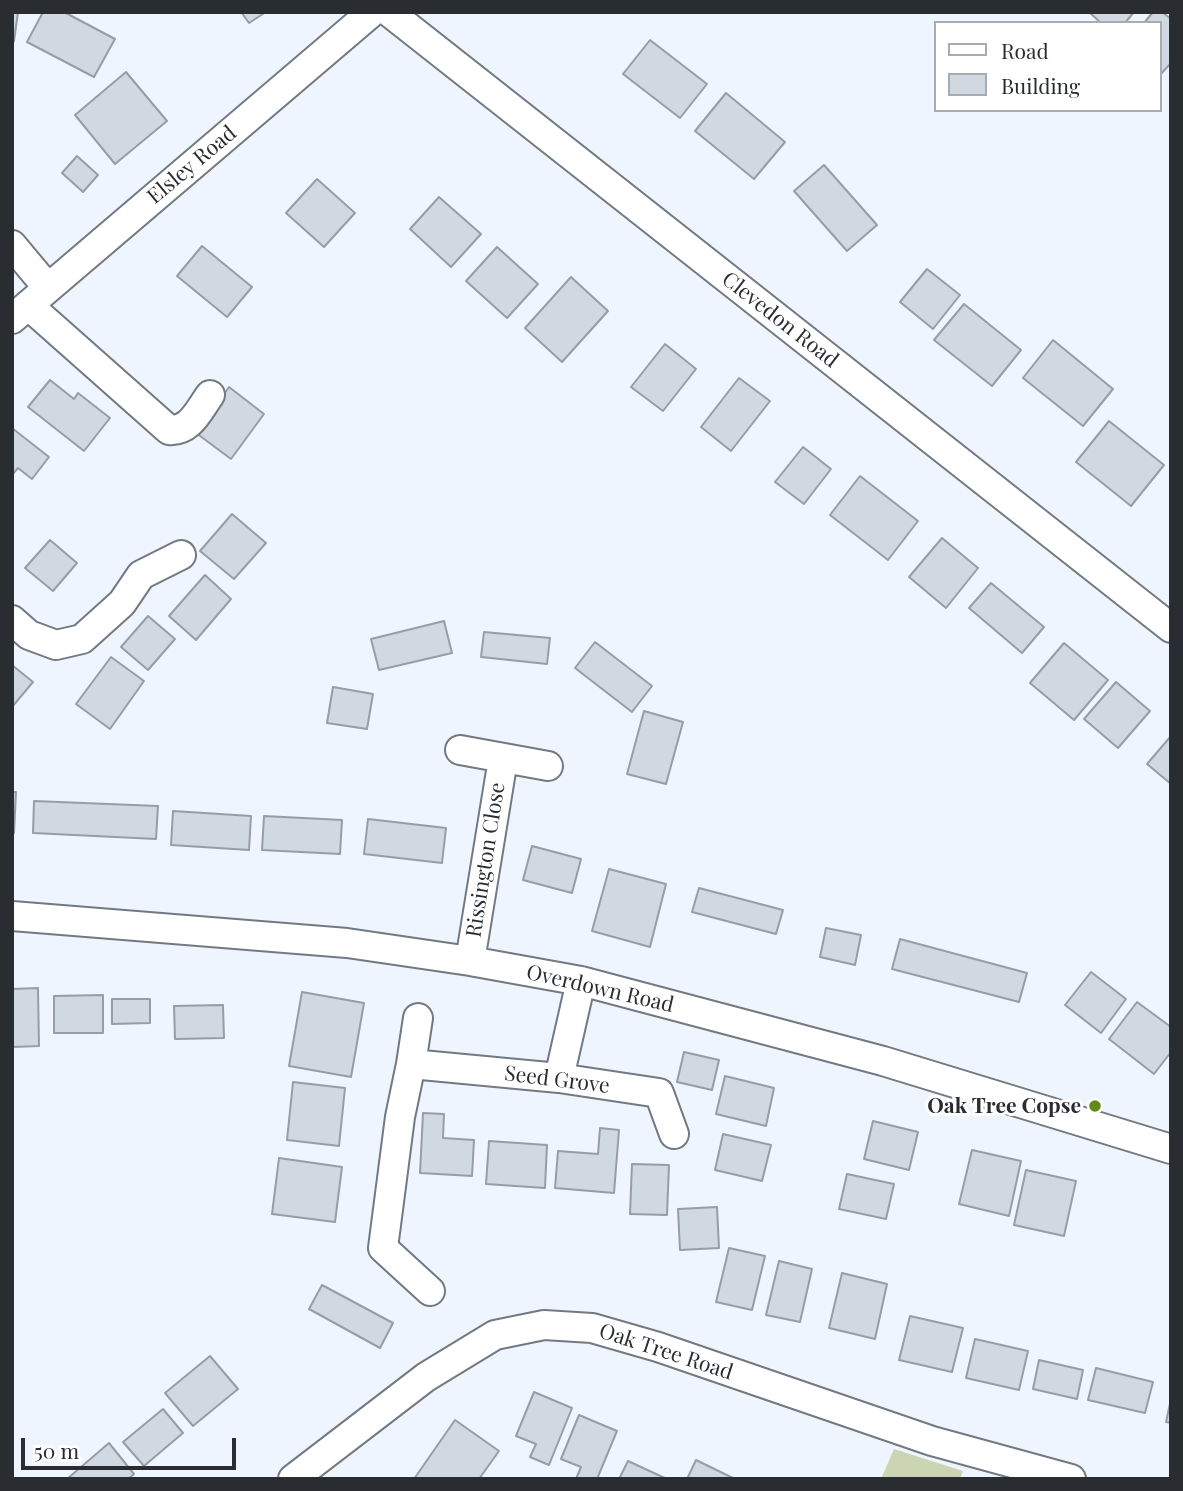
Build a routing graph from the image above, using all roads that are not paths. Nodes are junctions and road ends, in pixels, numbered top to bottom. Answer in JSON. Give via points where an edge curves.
{"nodes":[{"id":1,"x":372,"y":12,"type":"edge"},
{"id":2,"x":389,"y":12,"type":"edge"},
{"id":3,"x":12,"y":245,"type":"edge"},
{"id":4,"x":29,"y":304,"type":"edge"},
{"id":5,"x":210,"y":395,"type":"dead end"},
{"id":6,"x":181,"y":555,"type":"dead end"},
{"id":7,"x":12,"y":620,"type":"edge"},
{"id":8,"x":1171,"y":628,"type":"edge"},
{"id":9,"x":460,"y":750,"type":"dead end"},
{"id":10,"x":503,"y":759,"type":"junction"},
{"id":11,"x":548,"y":766,"type":"dead end"},
{"id":12,"x":12,"y":916,"type":"edge"},
{"id":13,"x":470,"y":961,"type":"junction"},
{"id":14,"x":581,"y":981,"type":"junction"},
{"id":15,"x":418,"y":1018,"type":"dead end"},
{"id":16,"x":409,"y":1076,"type":"junction"},
{"id":17,"x":559,"y":1078,"type":"junction"},
{"id":18,"x":674,"y":1134,"type":"dead end"},
{"id":19,"x":1171,"y":1149,"type":"edge"},
{"id":20,"x":430,"y":1291,"type":"dead end"},
{"id":21,"x":293,"y":1479,"type":"edge"},
{"id":22,"x":1071,"y":1479,"type":"edge"}],
"edges":[{"from":1,"to":4,"type":"street","name":"Elsley Road"},
{"from":2,"to":8,"type":"street","name":"Clevedon Road"},
{"from":3,"to":4,"type":"street"},
{"from":4,"to":5,"type":"street","via":[[169,429],[190,424]]},
{"from":6,"to":7,"type":"street","via":[[141,575],[122,603],[82,639],[56,645],[29,635]]},
{"from":9,"to":10,"type":"street","name":"Rissington Close"},
{"from":10,"to":11,"type":"street","name":"Rissington Close"},
{"from":10,"to":13,"type":"street","name":"Rissington Close"},
{"from":12,"to":13,"type":"street","name":"Overdown Road","via":[[347,943]]},
{"from":13,"to":14,"type":"street","name":"Overdown Road"},
{"from":14,"to":17,"type":"street"},
{"from":14,"to":19,"type":"street","name":"Overdown Road","via":[[883,1061]]},
{"from":15,"to":16,"type":"street"},
{"from":16,"to":17,"type":"street","name":"Seed Grove"},
{"from":16,"to":20,"type":"street","via":[[383,1248]]},
{"from":17,"to":18,"type":"street","name":"Seed Grove","via":[[659,1093]]},
{"from":21,"to":22,"type":"street","name":"Oak Tree Road","via":[[426,1377],[495,1335],[544,1325],[592,1328],[645,1343],[932,1441]]}]}
